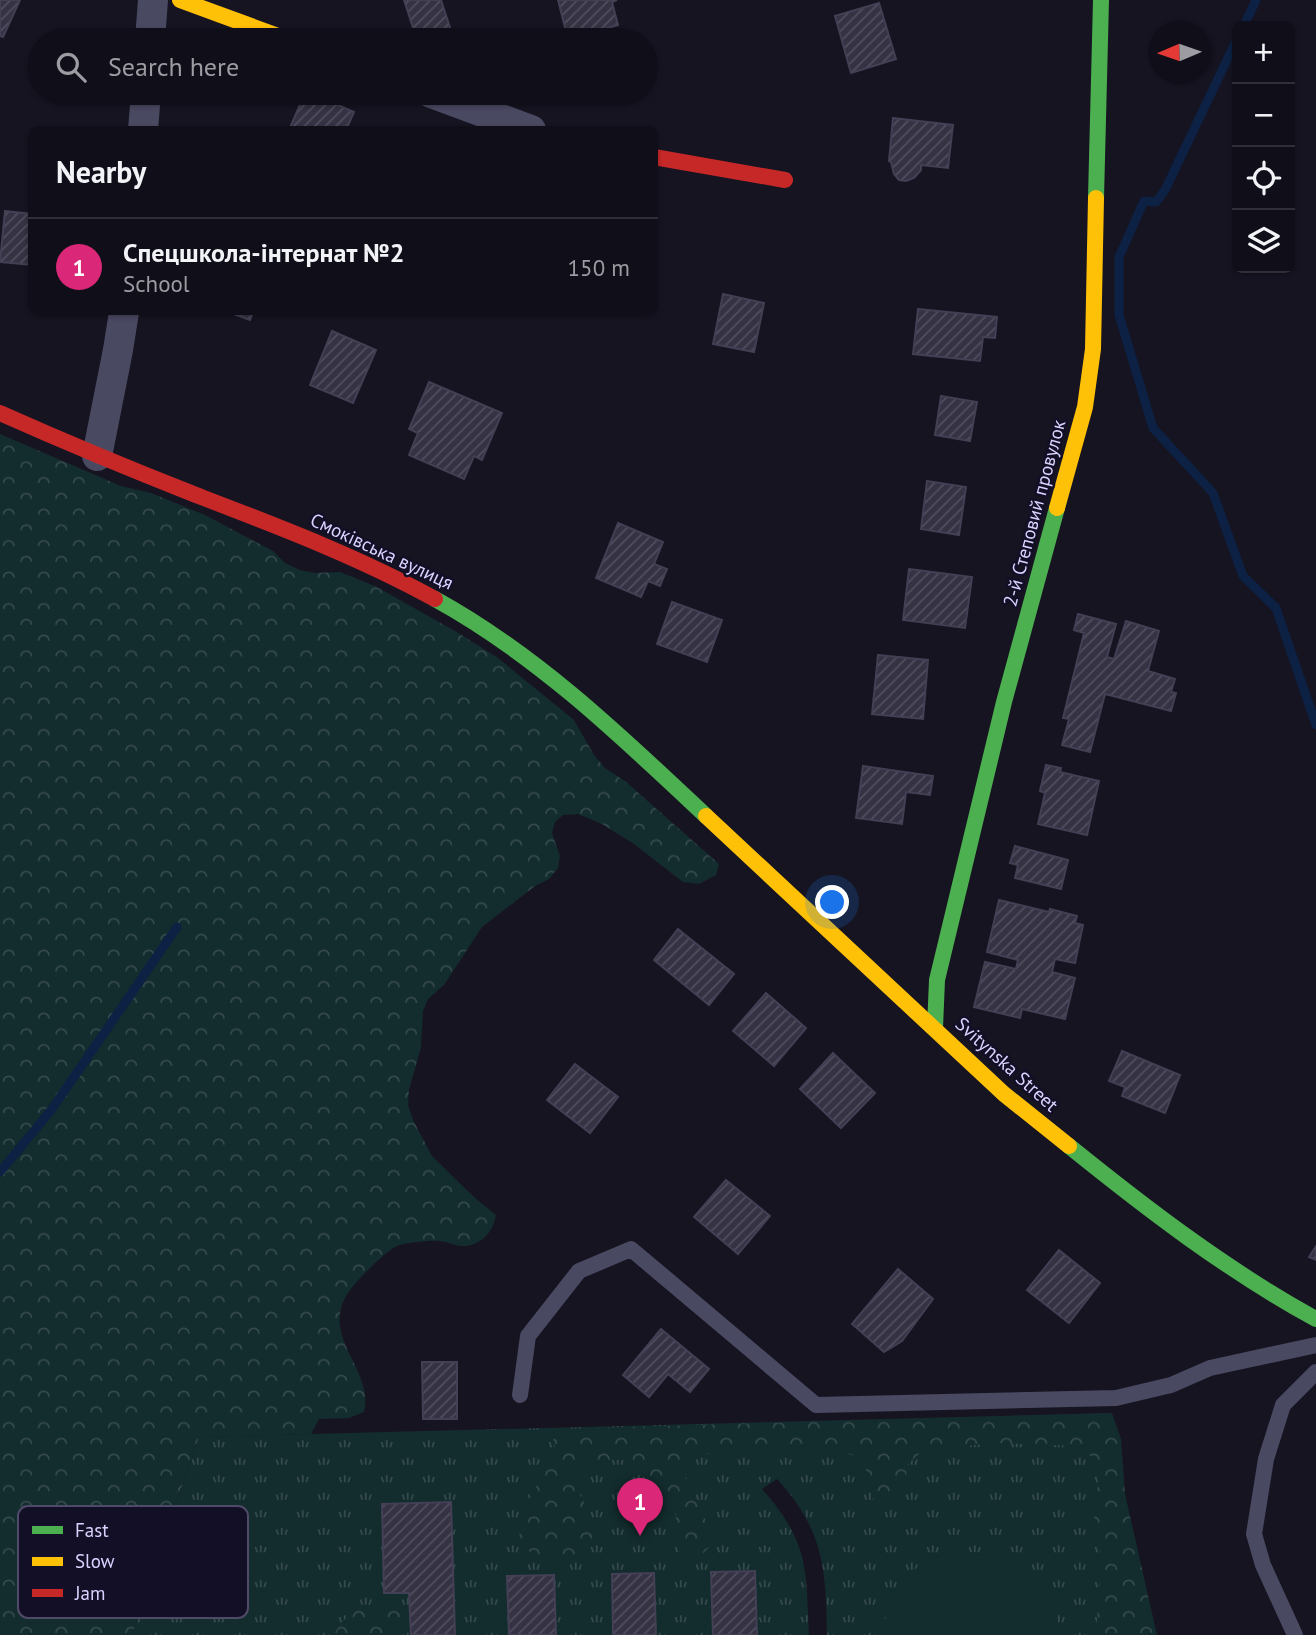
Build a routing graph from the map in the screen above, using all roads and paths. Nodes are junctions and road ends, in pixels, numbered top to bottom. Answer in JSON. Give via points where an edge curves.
{"nodes":[{"id":1,"x":153,"y":0,"type":"edge"},
{"id":2,"x":180,"y":0,"type":"edge"},
{"id":3,"x":1101,"y":0,"type":"edge"},
{"id":4,"x":151,"y":28,"type":"edge"},
{"id":5,"x":256,"y":28,"type":"edge"},
{"id":6,"x":145,"y":105,"type":"edge"},
{"id":7,"x":463,"y":105,"type":"edge"},
{"id":8,"x":143,"y":126,"type":"edge"},
{"id":9,"x":520,"y":126,"type":"edge"},
{"id":10,"x":658,"y":158,"type":"edge"},
{"id":11,"x":785,"y":180,"type":"dead end"},
{"id":12,"x":124,"y":315,"type":"edge"},
{"id":13,"x":0,"y":413,"type":"edge"},
{"id":14,"x":97,"y":456,"type":"junction"},
{"id":15,"x":698,"y":807,"type":"joint"},
{"id":16,"x":935,"y":1028,"type":"junction"},
{"id":17,"x":1316,"y":1319,"type":"edge"},
{"id":18,"x":1316,"y":1345,"type":"edge"},
{"id":19,"x":1316,"y":1372,"type":"edge"},
{"id":20,"x":520,"y":1395,"type":"dead end"},
{"id":21,"x":1296,"y":1635,"type":"edge"}],
"edges":[{"from":1,"to":4,"type":"street"},
{"from":2,"to":5,"type":"street"},
{"from":3,"to":16,"type":"street","name":"2-й Степовий провулок","via":[[1093,349],[1085,407],[1004,702],[937,980]]},
{"from":6,"to":8,"type":"street"},
{"from":7,"to":9,"type":"street"},
{"from":10,"to":11,"type":"street"},
{"from":12,"to":14,"type":"street"},
{"from":13,"to":14,"type":"street","name":"Смоківська вулиця"},
{"from":14,"to":15,"type":"street","name":"Смоківська вулиця","via":[[320,543],[472,619],[623,738]]},
{"from":15,"to":16,"type":"street","name":"Svitynska Street"},
{"from":16,"to":17,"type":"street","name":"Svitynska Street","via":[[1004,1094],[1152,1213]]},
{"from":18,"to":20,"type":"lane","via":[[1210,1368],[1171,1385],[1116,1398],[816,1405],[631,1249],[579,1271],[528,1336]]},
{"from":19,"to":21,"type":"lane","via":[[1283,1405],[1266,1459],[1254,1534],[1263,1565]]}]}
